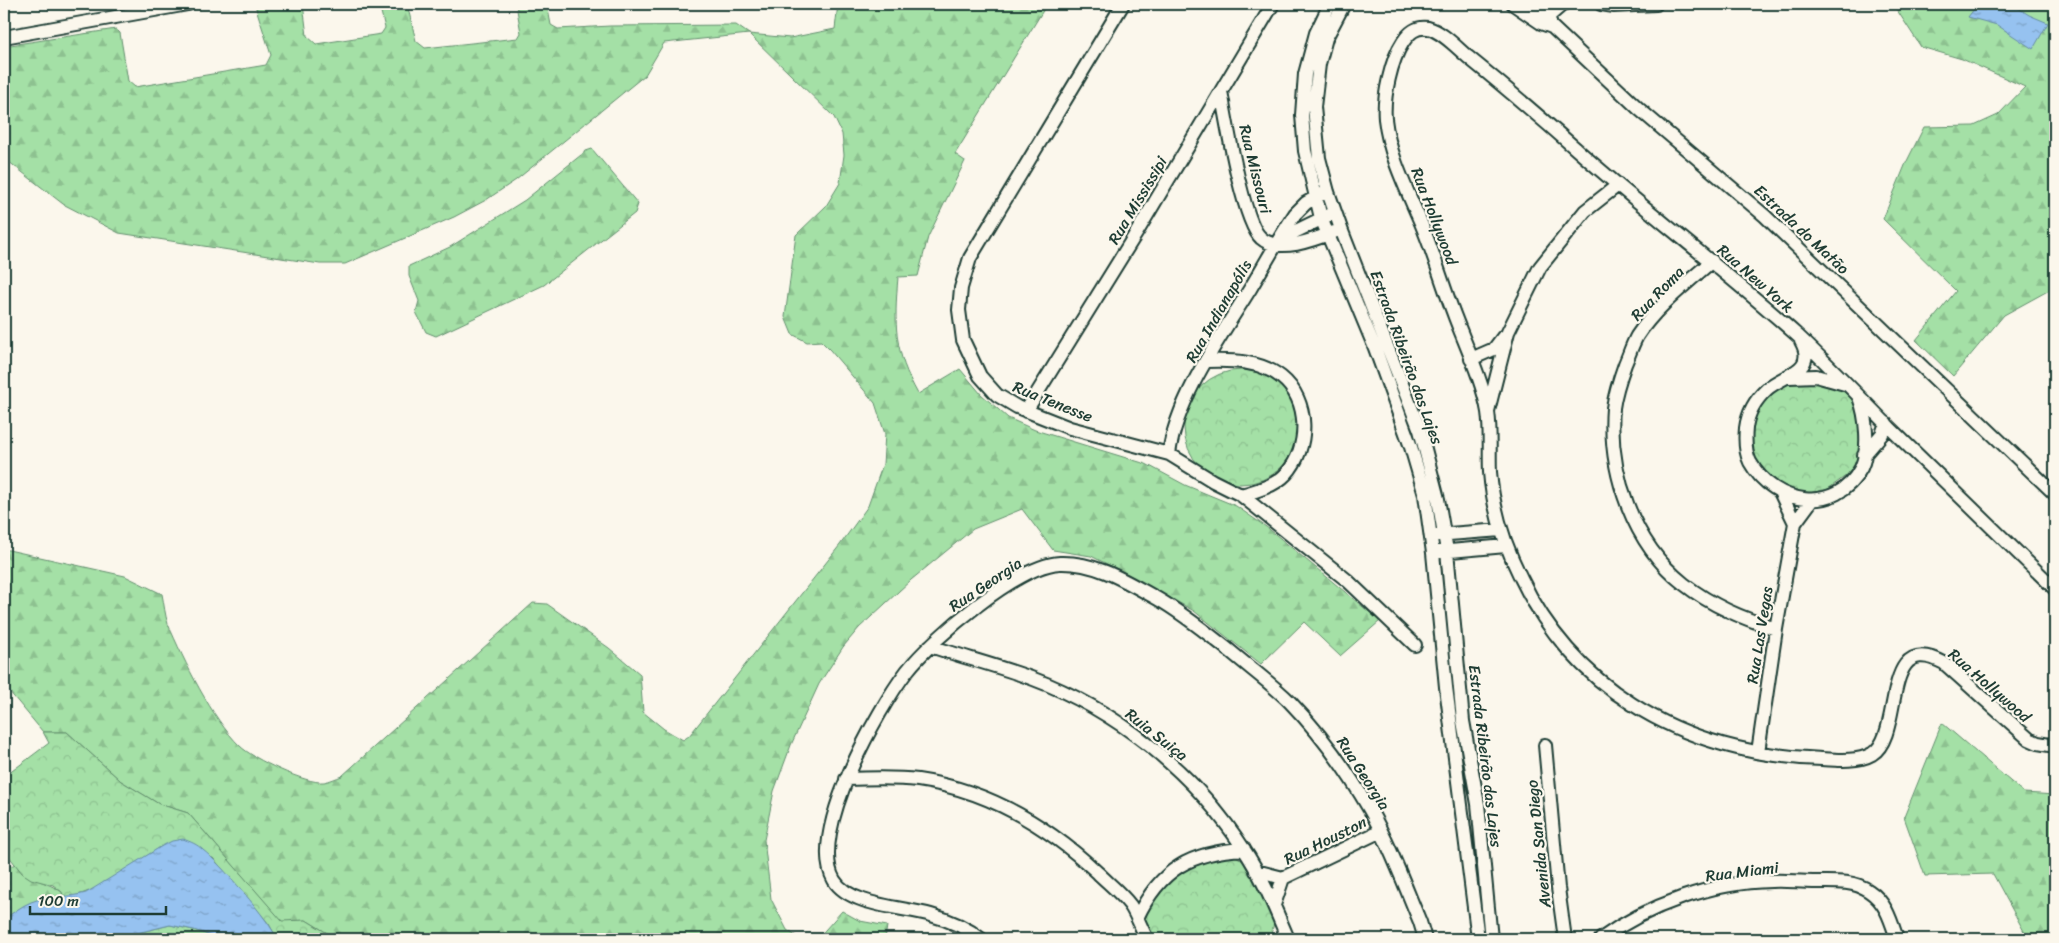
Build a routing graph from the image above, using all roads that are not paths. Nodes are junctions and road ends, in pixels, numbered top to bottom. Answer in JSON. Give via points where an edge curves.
{"nodes":[{"id":1,"x":188,"y":4,"type":"edge"},
{"id":2,"x":1123,"y":4,"type":"edge"},
{"id":3,"x":1273,"y":4,"type":"edge"},
{"id":4,"x":1330,"y":4,"type":"edge"},
{"id":5,"x":1344,"y":4,"type":"edge"},
{"id":6,"x":1513,"y":4,"type":"edge"},
{"id":7,"x":1534,"y":4,"type":"edge"},
{"id":8,"x":1563,"y":4,"type":"edge"},
{"id":9,"x":1601,"y":4,"type":"edge"},
{"id":10,"x":1656,"y":4,"type":"edge"},
{"id":11,"x":1547,"y":22,"type":"junction"},
{"id":12,"x":1410,"y":32,"type":"joint"},
{"id":13,"x":4,"y":37,"type":"edge"},
{"id":14,"x":1221,"y":91,"type":"junction"},
{"id":15,"x":1618,"y":185,"type":"junction"},
{"id":16,"x":1328,"y":192,"type":"junction"},
{"id":17,"x":1315,"y":196,"type":"junction"},
{"id":18,"x":1335,"y":212,"type":"junction"},
{"id":19,"x":1322,"y":218,"type":"junction"},
{"id":20,"x":1341,"y":229,"type":"junction"},
{"id":21,"x":1328,"y":235,"type":"junction"},
{"id":22,"x":1278,"y":241,"type":"junction"},
{"id":23,"x":1712,"y":261,"type":"junction"},
{"id":24,"x":1508,"y":332,"type":"junction"},
{"id":25,"x":1798,"y":336,"type":"junction"},
{"id":26,"x":1471,"y":359,"type":"junction"},
{"id":27,"x":1207,"y":361,"type":"junction"},
{"id":28,"x":1786,"y":377,"type":"junction"},
{"id":29,"x":1853,"y":389,"type":"junction"},
{"id":30,"x":1026,"y":411,"type":"junction"},
{"id":31,"x":1488,"y":411,"type":"junction"},
{"id":32,"x":1886,"y":423,"type":"junction"},
{"id":33,"x":1169,"y":454,"type":"junction"},
{"id":34,"x":1864,"y":455,"type":"junction"},
{"id":35,"x":1781,"y":494,"type":"junction"},
{"id":36,"x":2055,"y":494,"type":"edge"},
{"id":37,"x":1241,"y":496,"type":"junction"},
{"id":38,"x":1812,"y":500,"type":"junction"},
{"id":39,"x":1795,"y":523,"type":"junction"},
{"id":40,"x":1501,"y":530,"type":"junction"},
{"id":41,"x":1444,"y":534,"type":"junction"},
{"id":42,"x":1431,"y":536,"type":"junction"},
{"id":43,"x":1506,"y":546,"type":"junction"},
{"id":44,"x":1447,"y":551,"type":"junction"},
{"id":45,"x":1433,"y":553,"type":"junction"},
{"id":46,"x":2055,"y":589,"type":"edge"},
{"id":47,"x":1776,"y":629,"type":"junction"},
{"id":48,"x":1414,"y":645,"type":"dead end"},
{"id":49,"x":930,"y":646,"type":"junction"},
{"id":50,"x":1545,"y":745,"type":"dead end"},
{"id":51,"x":2055,"y":746,"type":"edge"},
{"id":52,"x":1758,"y":752,"type":"junction"},
{"id":53,"x":846,"y":779,"type":"junction"},
{"id":54,"x":1381,"y":831,"type":"junction"},
{"id":55,"x":1244,"y":849,"type":"junction"},
{"id":56,"x":1256,"y":871,"type":"junction"},
{"id":57,"x":1283,"y":878,"type":"junction"},
{"id":58,"x":1274,"y":905,"type":"junction"},
{"id":59,"x":1137,"y":918,"type":"junction"},
{"id":60,"x":1282,"y":924,"type":"junction"},
{"id":61,"x":981,"y":939,"type":"edge"},
{"id":62,"x":1146,"y":939,"type":"edge"},
{"id":63,"x":1275,"y":939,"type":"edge"},
{"id":64,"x":1288,"y":939,"type":"edge"},
{"id":65,"x":1425,"y":939,"type":"edge"},
{"id":66,"x":1478,"y":939,"type":"edge"},
{"id":67,"x":1492,"y":939,"type":"edge"},
{"id":68,"x":1565,"y":939,"type":"edge"},
{"id":69,"x":1601,"y":939,"type":"edge"},
{"id":70,"x":1897,"y":939,"type":"edge"}],
"edges":[{"from":1,"to":13,"type":"street"},
{"from":2,"to":30,"type":"street","name":"Rua Tenesse","via":[[970,258],[961,288],[959,310],[963,340],[971,359],[980,376],[997,395]]},
{"from":3,"to":14,"type":"street","name":"Rua Mississipi"},
{"from":4,"to":17,"type":"street","name":"Estrada Ribeirão das Lajes","via":[[1310,52],[1302,94],[1302,131]]},
{"from":5,"to":16,"type":"street","name":"Estrada Ribeirão das Lajes","via":[[1326,38],[1315,88],[1319,158]]},
{"from":6,"to":11,"type":"street","name":"Estrada do Matão"},
{"from":7,"to":11,"type":"street"},
{"from":8,"to":11,"type":"street"},
{"from":9,"to":10,"type":"street"},
{"from":11,"to":36,"type":"street","name":"Estrada do Matão","via":[[1639,109],[1765,216]]},
{"from":12,"to":15,"type":"street","name":"Rua New York","via":[[1427,28],[1444,37]]},
{"from":12,"to":26,"type":"street","name":"Rua Hollywood","via":[[1392,64],[1384,115],[1402,179]]},
{"from":14,"to":22,"type":"street","name":"Rua Missouri","via":[[1237,172],[1253,224],[1260,238]]},
{"from":14,"to":30,"type":"street","name":"Rua Mississipi"},
{"from":15,"to":23,"type":"street","name":"Rua New York"},
{"from":15,"to":24,"type":"street","name":"Rua Hollywood","via":[[1585,211],[1540,267]]},
{"from":16,"to":17,"type":"street"},
{"from":16,"to":18,"type":"street","name":"Estrada Ribeirão das Lajes"},
{"from":17,"to":19,"type":"street","name":"Estrada Ribeirão das Lajes"},
{"from":17,"to":22,"type":"street","name":"Rua Indianapólis","via":[[1295,214]]},
{"from":18,"to":19,"type":"street"},
{"from":18,"to":20,"type":"street","name":"Estrada Ribeirão das Lajes"},
{"from":19,"to":21,"type":"street","name":"Estrada Ribeirão das Lajes"},
{"from":19,"to":22,"type":"street"},
{"from":20,"to":21,"type":"street"},
{"from":20,"to":41,"type":"street","name":"Estrada Ribeirão das Lajes","via":[[1420,430]]},
{"from":21,"to":22,"type":"street","via":[[1292,245]]},
{"from":21,"to":42,"type":"street","name":"Estrada Ribeirão das Lajes","via":[[1375,348],[1411,447],[1425,495]]},
{"from":22,"to":27,"type":"street","name":"Rua Indianapólis"},
{"from":23,"to":25,"type":"street","name":"Rua New York"},
{"from":23,"to":47,"type":"street","name":"Rua Roma","via":[[1668,300],[1637,337],[1620,380],[1614,407],[1616,465],[1625,500],[1643,537],[1659,560],[1683,584],[1712,604]]},
{"from":24,"to":26,"type":"street","via":[[1494,349]]},
{"from":24,"to":31,"type":"street","name":"Rua Hollywood"},
{"from":25,"to":28,"type":"street","via":[[1805,349],[1804,362]]},
{"from":25,"to":29,"type":"street","name":"Rua New York"},
{"from":26,"to":31,"type":"street","name":"Rua Hollywood"},
{"from":27,"to":33,"type":"street","name":"Rua Indianapólis","via":[[1174,427]]},
{"from":27,"to":37,"type":"street","via":[[1241,362],[1266,368],[1282,377],[1302,408],[1302,447],[1293,465],[1278,480]]},
{"from":28,"to":29,"type":"street","via":[[1816,376]]},
{"from":28,"to":35,"type":"street","via":[[1768,388],[1754,403],[1747,418],[1744,440],[1749,459],[1759,476]]},
{"from":29,"to":32,"type":"street","name":"Rua New York"},
{"from":29,"to":34,"type":"street","via":[[1865,419]]},
{"from":30,"to":33,"type":"street","name":"Rua Tenesse","via":[[1070,428]]},
{"from":31,"to":40,"type":"street","name":"Rua Hollywood","via":[[1490,473]]},
{"from":32,"to":34,"type":"street","via":[[1882,434]]},
{"from":32,"to":46,"type":"street","name":"Rua New York"},
{"from":33,"to":37,"type":"street","name":"Rua Tenesse"},
{"from":34,"to":38,"type":"street","via":[[1862,466],[1847,485],[1835,494]]},
{"from":35,"to":38,"type":"street"},
{"from":35,"to":39,"type":"street"},
{"from":37,"to":48,"type":"street","name":"Rua Tenesse","via":[[1348,581]]},
{"from":38,"to":39,"type":"street","name":"Rua Las Vegas"},
{"from":39,"to":47,"type":"street","name":"Rua Las Vegas"},
{"from":40,"to":41,"type":"street"},
{"from":40,"to":43,"type":"street","name":"Rua Hollywood"},
{"from":41,"to":42,"type":"street"},
{"from":41,"to":44,"type":"street","name":"Estrada Ribeirão das Lajes"},
{"from":42,"to":45,"type":"street","name":"Estrada Ribeirão das Lajes"},
{"from":43,"to":44,"type":"street"},
{"from":43,"to":52,"type":"street","name":"Rua Hollywood","via":[[1523,584],[1546,621],[1566,647],[1604,685],[1649,715],[1684,731],[1711,742]]},
{"from":44,"to":45,"type":"street"},
{"from":44,"to":67,"type":"street","name":"Estrada Ribeirão das Lajes","via":[[1463,721],[1478,804]]},
{"from":45,"to":66,"type":"street","name":"Estrada Ribeirão das Lajes","via":[[1446,687]]},
{"from":47,"to":52,"type":"street","name":"Rua Las Vegas"},
{"from":49,"to":53,"type":"street","name":"Rua Georgia","via":[[907,671],[886,702]]},
{"from":49,"to":54,"type":"street","name":"Rua Georgia","via":[[972,610],[1034,570],[1056,564],[1093,566],[1126,581],[1191,619],[1289,701],[1321,738],[1370,809]]},
{"from":49,"to":55,"type":"street","name":"Ruia Suiça","via":[[1032,678],[1104,713],[1162,756],[1191,783],[1222,817]]},
{"from":50,"to":68,"type":"street","name":"Avenida San Diego"},
{"from":51,"to":52,"type":"street","name":"Rua Hollywood","via":[[2029,739],[1944,663],[1921,656],[1909,661],[1900,672],[1885,737],[1872,754],[1840,760]]},
{"from":53,"to":59,"type":"street","via":[[918,780],[948,786],[1015,811],[1057,838],[1090,866],[1129,905]]},
{"from":53,"to":61,"type":"street","name":"Rua Georgia","via":[[828,849],[830,871],[842,891],[861,899],[932,915],[959,925]]},
{"from":54,"to":57,"type":"street","name":"Rua Houston"},
{"from":54,"to":65,"type":"street","name":"Rua Georgia"},
{"from":55,"to":56,"type":"street","name":"Ruia Suiça"},
{"from":55,"to":59,"type":"street","via":[[1209,853],[1175,867],[1150,892]]},
{"from":56,"to":57,"type":"street"},
{"from":56,"to":58,"type":"street","name":"Ruia Suiça"},
{"from":57,"to":58,"type":"street"},
{"from":58,"to":60,"type":"street","name":"Ruia Suiça"},
{"from":59,"to":62,"type":"street"},
{"from":60,"to":63,"type":"street"},
{"from":60,"to":64,"type":"street","name":"Ruia Suiça"},
{"from":69,"to":70,"type":"street","name":"Rua Miami","via":[[1660,905],[1703,892],[1771,881],[1849,884],[1867,889],[1886,909]]}]}
